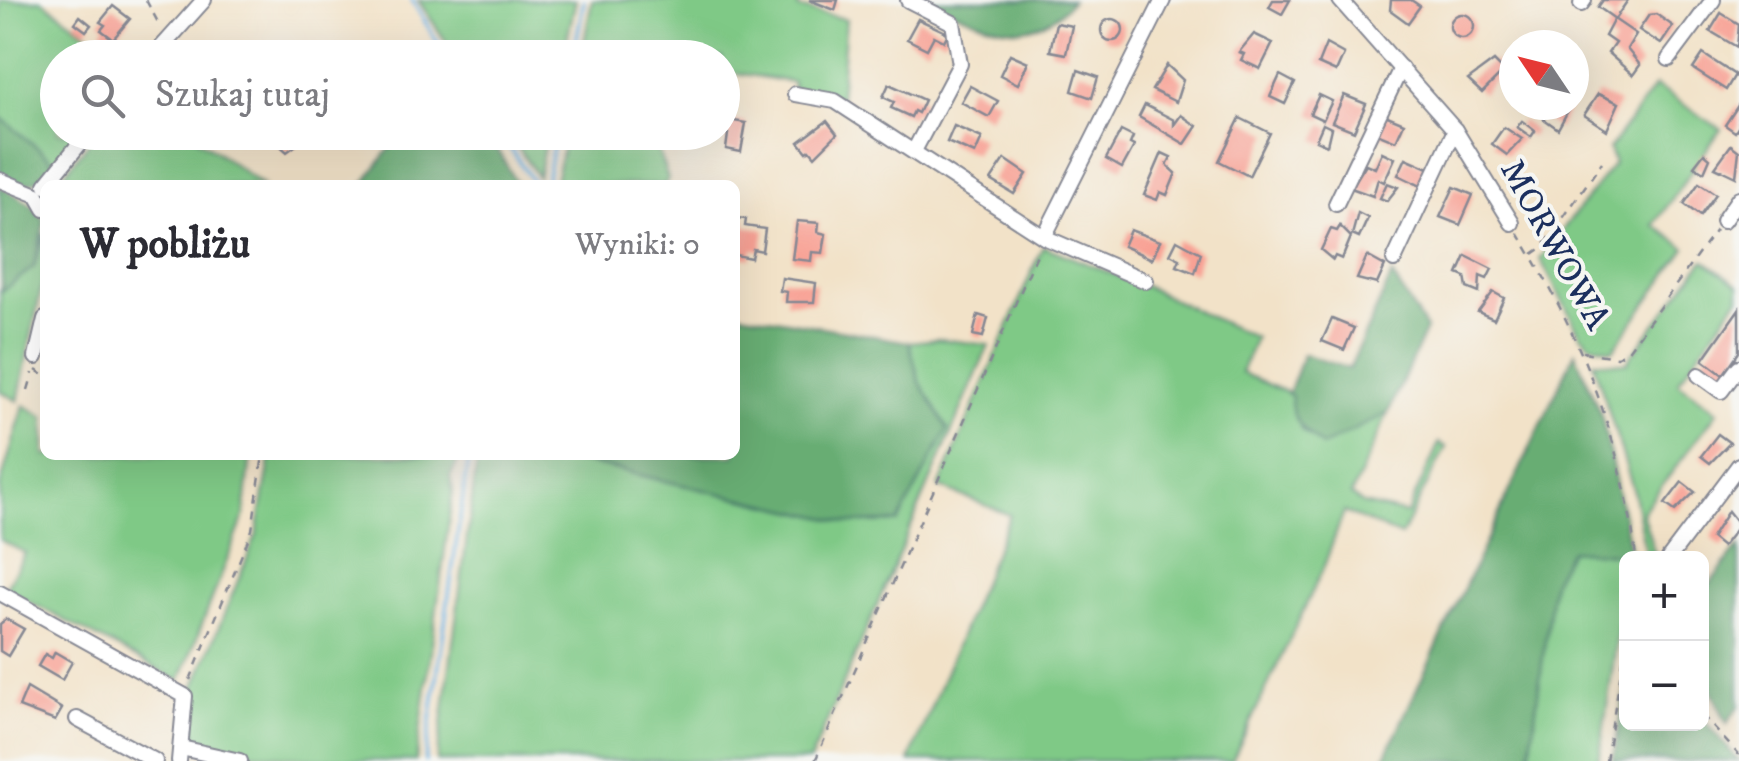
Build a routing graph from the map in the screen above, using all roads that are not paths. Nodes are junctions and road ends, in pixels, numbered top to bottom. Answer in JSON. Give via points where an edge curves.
{"nodes":[{"id":1,"x":204,"y":0,"type":"edge"},
{"id":2,"x":1163,"y":0,"type":"edge"},
{"id":3,"x":1340,"y":0,"type":"edge"},
{"id":4,"x":1714,"y":0,"type":"edge"},
{"id":5,"x":916,"y":2,"type":"edge"},
{"id":6,"x":168,"y":40,"type":"edge"},
{"id":7,"x":1669,"y":59,"type":"dead end"},
{"id":8,"x":1400,"y":68,"type":"junction"},
{"id":9,"x":795,"y":94,"type":"dead end"},
{"id":10,"x":1455,"y":130,"type":"junction"},
{"id":11,"x":76,"y":150,"type":"edge"},
{"id":12,"x":914,"y":152,"type":"junction"},
{"id":13,"x":0,"y":180,"type":"edge"},
{"id":14,"x":53,"y":180,"type":"edge"},
{"id":15,"x":40,"y":193,"type":"edge"},
{"id":16,"x":1739,"y":198,"type":"edge"},
{"id":17,"x":1336,"y":204,"type":"dead end"},
{"id":18,"x":1512,"y":223,"type":"road end"},
{"id":19,"x":1720,"y":224,"type":"road end"},
{"id":20,"x":1044,"y":237,"type":"junction"},
{"id":21,"x":1394,"y":260,"type":"dead end"},
{"id":22,"x":1146,"y":280,"type":"dead end"},
{"id":23,"x":40,"y":342,"type":"edge"},
{"id":24,"x":35,"y":363,"type":"road end"},
{"id":25,"x":1739,"y":367,"type":"edge"},
{"id":26,"x":1699,"y":375,"type":"dead end"},
{"id":27,"x":1739,"y":465,"type":"edge"},
{"id":28,"x":1674,"y":551,"type":"edge"},
{"id":29,"x":0,"y":593,"type":"edge"},
{"id":30,"x":77,"y":719,"type":"dead end"},
{"id":31,"x":180,"y":755,"type":"edge"},
{"id":32,"x":155,"y":761,"type":"edge"},
{"id":33,"x":240,"y":761,"type":"edge"}],
"edges":[{"from":1,"to":6,"type":"street"},
{"from":2,"to":20,"type":"street"},
{"from":3,"to":8,"type":"street","name":"MORWOWA"},
{"from":4,"to":7,"type":"street"},
{"from":5,"to":12,"type":"street","via":[[953,23],[960,64]]},
{"from":8,"to":10,"type":"street","name":"MORWOWA"},
{"from":8,"to":17,"type":"street"},
{"from":9,"to":12,"type":"street","via":[[835,101]]},
{"from":10,"to":18,"type":"street","name":"MORWOWA"},
{"from":10,"to":21,"type":"street"},
{"from":11,"to":14,"type":"street"},
{"from":12,"to":20,"type":"street"},
{"from":13,"to":15,"type":"street"},
{"from":16,"to":19,"type":"street"},
{"from":20,"to":22,"type":"street"},
{"from":23,"to":24,"type":"street"},
{"from":25,"to":26,"type":"street","via":[[1721,390]]},
{"from":27,"to":28,"type":"street"},
{"from":29,"to":31,"type":"street","via":[[184,696]]},
{"from":30,"to":32,"type":"street"},
{"from":31,"to":33,"type":"street"}]}
